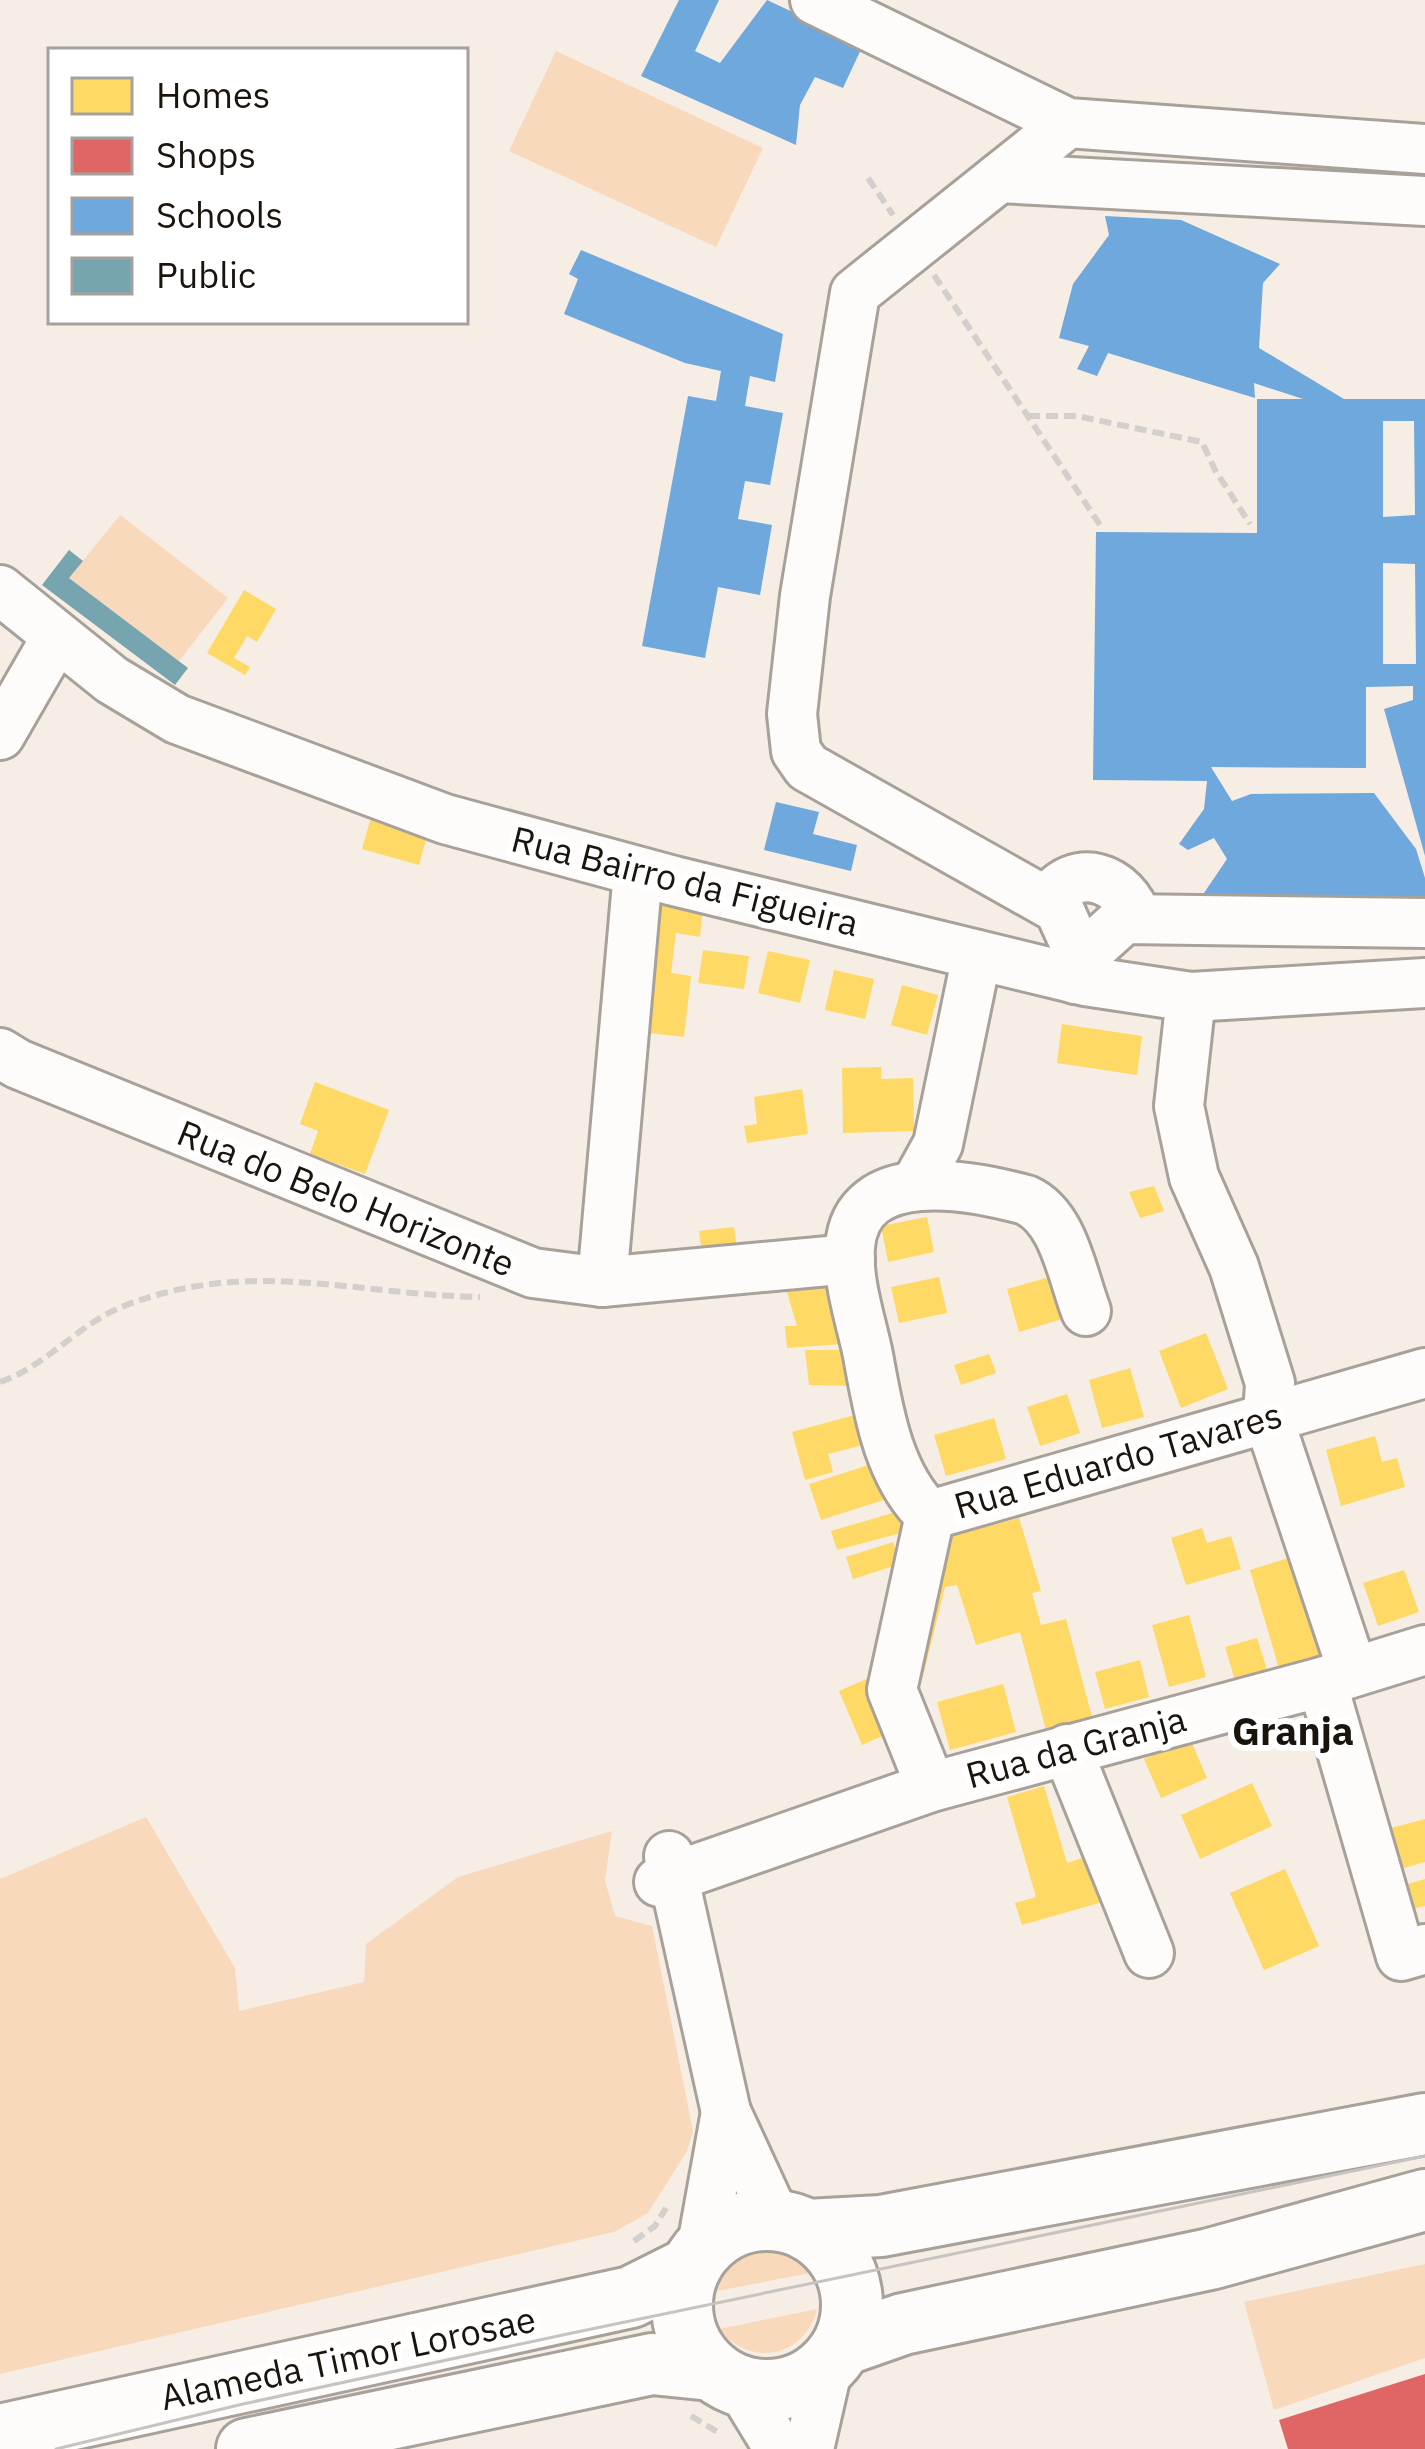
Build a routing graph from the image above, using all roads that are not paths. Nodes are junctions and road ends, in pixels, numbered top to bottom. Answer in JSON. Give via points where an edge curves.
{"nodes":[{"id":1,"x":815,"y":0,"type":"edge"},
{"id":2,"x":1068,"y":123,"type":"junction"},
{"id":3,"x":1425,"y":149,"type":"edge"},
{"id":4,"x":999,"y":178,"type":"junction"},
{"id":5,"x":1425,"y":201,"type":"edge"},
{"id":6,"x":0,"y":590,"type":"edge"},
{"id":7,"x":56,"y":638,"type":"junction"},
{"id":8,"x":0,"y":736,"type":"edge"},
{"id":9,"x":638,"y":872,"type":"junction"},
{"id":10,"x":1048,"y":901,"type":"junction"},
{"id":11,"x":1137,"y":919,"type":"junction"},
{"id":12,"x":1425,"y":923,"type":"edge"},
{"id":13,"x":977,"y":955,"type":"junction"},
{"id":14,"x":1078,"y":968,"type":"junction"},
{"id":15,"x":1425,"y":983,"type":"edge"},
{"id":16,"x":1191,"y":997,"type":"junction"},
{"id":17,"x":0,"y":1053,"type":"edge"},
{"id":18,"x":916,"y":1184,"type":"junction"},
{"id":19,"x":850,"y":1259,"type":"junction"},
{"id":20,"x":602,"y":1282,"type":"junction"},
{"id":21,"x":1086,"y":1311,"type":"dead end"},
{"id":22,"x":1425,"y":1373,"type":"edge"},
{"id":23,"x":1268,"y":1417,"type":"junction"},
{"id":24,"x":930,"y":1515,"type":"junction"},
{"id":25,"x":1425,"y":1650,"type":"edge"},
{"id":26,"x":1337,"y":1677,"type":"junction"},
{"id":27,"x":1067,"y":1749,"type":"junction"},
{"id":28,"x":931,"y":1787,"type":"junction"},
{"id":29,"x":1149,"y":1953,"type":"dead end"},
{"id":30,"x":1413,"y":1953,"type":"edge"},
{"id":31,"x":726,"y":2112,"type":"junction"},
{"id":32,"x":1425,"y":2124,"type":"edge"},
{"id":33,"x":1425,"y":2200,"type":"edge"},
{"id":34,"x":791,"y":2225,"type":"junction"},
{"id":35,"x":696,"y":2259,"type":"junction"},
{"id":36,"x":836,"y":2356,"type":"junction"},
{"id":37,"x":726,"y":2378,"type":"junction"},
{"id":38,"x":0,"y":2435,"type":"edge"},
{"id":39,"x":247,"y":2449,"type":"edge"},
{"id":40,"x":779,"y":2449,"type":"edge"},
{"id":41,"x":809,"y":2449,"type":"edge"}],
"edges":[{"from":1,"to":2,"type":"street"},
{"from":2,"to":3,"type":"street"},
{"from":2,"to":4,"type":"street"},
{"from":4,"to":5,"type":"street"},
{"from":4,"to":10,"type":"street","via":[[855,293],[792,714],[806,767]]},
{"from":6,"to":7,"type":"street","name":"Rua Bairro da Figueira"},
{"from":7,"to":8,"type":"street"},
{"from":7,"to":9,"type":"street","name":"Rua Bairro da Figueira","via":[[177,719],[445,819]]},
{"from":9,"to":13,"type":"street","name":"Rua Bairro da Figueira"},
{"from":9,"to":20,"type":"street"},
{"from":10,"to":11,"type":"street","via":[[1065,884],[1092,877],[1122,890]]},
{"from":10,"to":14,"type":"street","via":[[1059,908]]},
{"from":11,"to":12,"type":"street"},
{"from":11,"to":14,"type":"street","via":[[1124,919]]},
{"from":13,"to":14,"type":"street","name":"Rua Bairro da Figueira"},
{"from":13,"to":18,"type":"street","via":[[938,1144]]},
{"from":14,"to":16,"type":"street","name":"Rua Bairro da Figueira"},
{"from":15,"to":16,"type":"street","name":"Rua Bairro da Figueira"},
{"from":16,"to":23,"type":"street","via":[[1179,1106],[1194,1177],[1234,1267],[1270,1383]]},
{"from":17,"to":20,"type":"street","name":"Rua do Belo Horizonte","via":[[522,1270]]},
{"from":18,"to":19,"type":"street","via":[[864,1209]]},
{"from":18,"to":21,"type":"street","via":[[1039,1205]]},
{"from":19,"to":20,"type":"street","name":"Rua do Belo Horizonte"},
{"from":19,"to":24,"type":"street","name":"Rua Eduardo Tavares","via":[[901,1479]]},
{"from":22,"to":23,"type":"street","name":"Rua Eduardo Tavares"},
{"from":23,"to":24,"type":"street","name":"Rua Eduardo Tavares"},
{"from":23,"to":26,"type":"street"},
{"from":24,"to":28,"type":"street","name":"Rua da Granja","via":[[892,1690]]},
{"from":25,"to":26,"type":"street","name":"Rua da Granja"},
{"from":26,"to":27,"type":"street","name":"Rua da Granja"},
{"from":26,"to":30,"type":"street"},
{"from":27,"to":28,"type":"street","name":"Rua da Granja"},
{"from":27,"to":29,"type":"street"},
{"from":28,"to":31,"type":"street","via":[[667,1872]]},
{"from":31,"to":34,"type":"street"},
{"from":31,"to":35,"type":"street"},
{"from":32,"to":34,"type":"main road","via":[[881,2225]]},
{"from":33,"to":36,"type":"main road","via":[[1210,2259],[903,2324]]},
{"from":34,"to":35,"type":"main road","via":[[735,2228]]},
{"from":34,"to":36,"type":"main road","via":[[838,2257],[847,2275],[853,2310]]},
{"from":35,"to":37,"type":"main road","via":[[683,2288],[685,2327],[694,2351]]},
{"from":35,"to":38,"type":"main road","name":"Alameda Timor Lorosae","via":[[631,2297]]},
{"from":36,"to":37,"type":"main road","via":[[787,2389],[764,2391]]},
{"from":36,"to":41,"type":"street"},
{"from":37,"to":39,"type":"main road","name":"Alameda Timor Lorosae","via":[[652,2363]]},
{"from":37,"to":40,"type":"street"}]}
